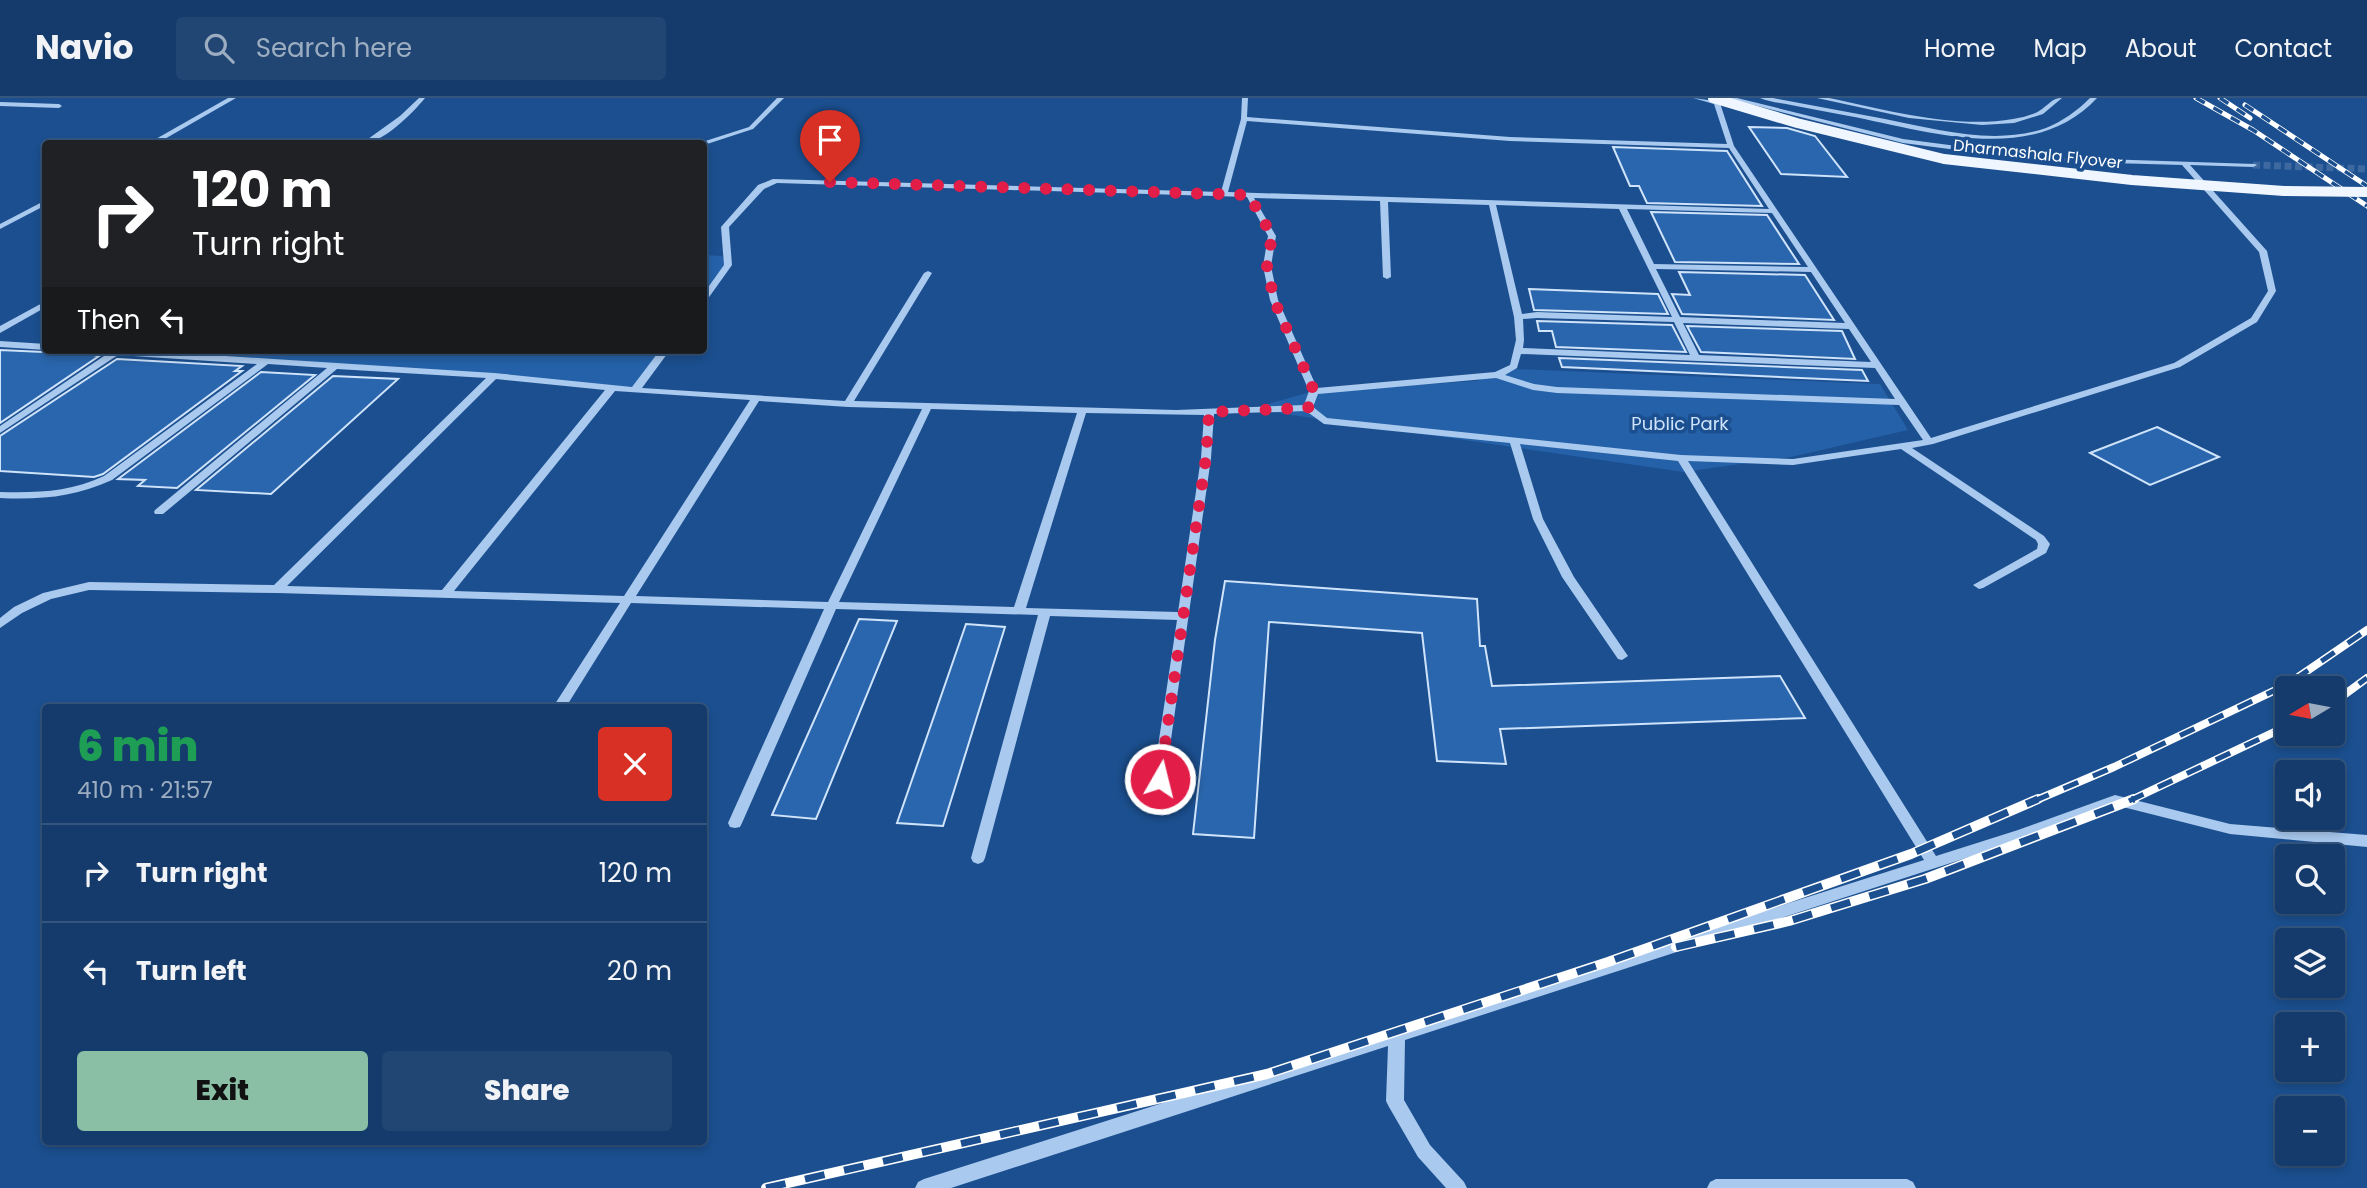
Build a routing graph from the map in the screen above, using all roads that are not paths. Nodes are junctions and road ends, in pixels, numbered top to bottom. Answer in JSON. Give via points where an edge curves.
{"nodes":[{"id":1,"x":233,"y":98,"type":"edge"},
{"id":2,"x":422,"y":98,"type":"edge"},
{"id":3,"x":781,"y":98,"type":"edge"},
{"id":4,"x":1245,"y":98,"type":"edge"},
{"id":5,"x":1696,"y":98,"type":"edge"},
{"id":6,"x":1729,"y":98,"type":"edge"},
{"id":7,"x":1763,"y":98,"type":"edge"},
{"id":8,"x":1820,"y":98,"type":"edge"},
{"id":9,"x":2059,"y":98,"type":"edge"},
{"id":10,"x":2094,"y":98,"type":"edge"},
{"id":11,"x":1716,"y":100,"type":"edge"},
{"id":12,"x":0,"y":104,"type":"edge"},
{"id":13,"x":59,"y":106,"type":"dead end"},
{"id":14,"x":1244,"y":119,"type":"junction"},
{"id":15,"x":157,"y":140,"type":"edge"},
{"id":16,"x":371,"y":140,"type":"edge"},
{"id":17,"x":707,"y":142,"type":"edge"},
{"id":18,"x":1731,"y":146,"type":"junction"},
{"id":19,"x":2185,"y":163,"type":"junction"},
{"id":20,"x":2253,"y":165,"type":"tunnel mouth"},
{"id":21,"x":2367,"y":192,"type":"edge"},
{"id":22,"x":1224,"y":194,"type":"junction"},
{"id":23,"x":1249,"y":195,"type":"junction"},
{"id":24,"x":1384,"y":199,"type":"junction"},
{"id":25,"x":1492,"y":202,"type":"junction"},
{"id":26,"x":42,"y":204,"type":"edge"},
{"id":27,"x":1622,"y":206,"type":"junction"},
{"id":28,"x":1774,"y":211,"type":"junction"},
{"id":29,"x":0,"y":227,"type":"edge"},
{"id":30,"x":1651,"y":265,"type":"junction"},
{"id":31,"x":1812,"y":270,"type":"junction"},
{"id":32,"x":928,"y":273,"type":"dead end"},
{"id":33,"x":1387,"y":277,"type":"dead end"},
{"id":34,"x":707,"y":294,"type":"edge"},
{"id":35,"x":42,"y":305,"type":"edge"},
{"id":36,"x":1518,"y":317,"type":"junction"},
{"id":37,"x":1676,"y":320,"type":"junction"},
{"id":38,"x":1850,"y":327,"type":"junction"},
{"id":39,"x":0,"y":330,"type":"edge"},
{"id":40,"x":0,"y":344,"type":"edge"},
{"id":41,"x":42,"y":347,"type":"edge"},
{"id":42,"x":1517,"y":351,"type":"junction"},
{"id":43,"x":113,"y":354,"type":"edge"},
{"id":44,"x":146,"y":354,"type":"edge"},
{"id":45,"x":662,"y":354,"type":"edge"},
{"id":46,"x":1696,"y":358,"type":"junction"},
{"id":47,"x":265,"y":362,"type":"junction"},
{"id":48,"x":1876,"y":365,"type":"junction"},
{"id":49,"x":335,"y":366,"type":"junction"},
{"id":50,"x":1497,"y":375,"type":"junction"},
{"id":51,"x":494,"y":376,"type":"junction"},
{"id":52,"x":612,"y":388,"type":"junction"},
{"id":53,"x":635,"y":390,"type":"junction"},
{"id":54,"x":1314,"y":391,"type":"junction"},
{"id":55,"x":757,"y":399,"type":"junction"},
{"id":56,"x":1902,"y":402,"type":"junction"},
{"id":57,"x":848,"y":404,"type":"junction"},
{"id":58,"x":928,"y":406,"type":"junction"},
{"id":59,"x":1308,"y":408,"type":"junction"},
{"id":60,"x":1082,"y":412,"type":"junction"},
{"id":61,"x":1209,"y":412,"type":"junction"},
{"id":62,"x":0,"y":430,"type":"edge"},
{"id":63,"x":1514,"y":441,"type":"junction"},
{"id":64,"x":1930,"y":442,"type":"junction"},
{"id":65,"x":1904,"y":447,"type":"junction"},
{"id":66,"x":1681,"y":458,"type":"junction"},
{"id":67,"x":0,"y":495,"type":"edge"},
{"id":68,"x":159,"y":512,"type":"dead end"},
{"id":69,"x":1979,"y":585,"type":"dead end"},
{"id":70,"x":277,"y":589,"type":"junction"},
{"id":71,"x":445,"y":594,"type":"junction"},
{"id":72,"x":626,"y":598,"type":"junction"},
{"id":73,"x":832,"y":605,"type":"junction"},
{"id":74,"x":1019,"y":611,"type":"junction"},
{"id":75,"x":1045,"y":612,"type":"junction"},
{"id":76,"x":1183,"y":615,"type":"junction"},
{"id":77,"x":0,"y":624,"type":"edge"},
{"id":78,"x":1622,"y":656,"type":"dead end"},
{"id":79,"x":561,"y":704,"type":"edge"},
{"id":80,"x":1156,"y":806,"type":"dead end"},
{"id":81,"x":735,"y":823,"type":"dead end"},
{"id":82,"x":2367,"y":841,"type":"edge"},
{"id":83,"x":978,"y":858,"type":"dead end"},
{"id":84,"x":1933,"y":863,"type":"junction"},
{"id":85,"x":1397,"y":1037,"type":"junction"},
{"id":86,"x":924,"y":1188,"type":"edge"},
{"id":87,"x":1458,"y":1188,"type":"edge"},
{"id":88,"x":1716,"y":1188,"type":"edge"},
{"id":89,"x":1908,"y":1188,"type":"edge"}],
"edges":[{"from":1,"to":15,"type":"street"},
{"from":2,"to":16,"type":"street"},
{"from":3,"to":17,"type":"street","via":[[751,128]]},
{"from":4,"to":14,"type":"street"},
{"from":5,"to":11,"type":"street"},
{"from":6,"to":19,"type":"street","via":[[1903,141],[2040,159]]},
{"from":7,"to":10,"type":"street","via":[[1952,134],[2012,137],[2051,129],[2080,114]]},
{"from":8,"to":9,"type":"street","via":[[1980,123],[2029,119]]},
{"from":11,"to":18,"type":"street"},
{"from":11,"to":21,"type":"main road","name":"Dharmashala Flyover","bridge":true,"via":[[1944,159],[2132,180]]},
{"from":12,"to":13,"type":"street"},
{"from":14,"to":18,"type":"street","via":[[1510,139]]},
{"from":14,"to":22,"type":"street"},
{"from":18,"to":28,"type":"street"},
{"from":19,"to":20,"type":"street"},
{"from":19,"to":64,"type":"street","via":[[2263,250],[2272,291],[2254,320],[2177,365]]},
{"from":22,"to":23,"type":"street"},
{"from":22,"to":34,"type":"street","via":[[776,181],[761,187],[725,227],[728,265]]},
{"from":23,"to":24,"type":"street"},
{"from":23,"to":54,"type":"street","via":[[1272,236],[1267,266],[1274,300]]},
{"from":24,"to":25,"type":"street"},
{"from":24,"to":33,"type":"street"},
{"from":25,"to":27,"type":"street"},
{"from":25,"to":36,"type":"street"},
{"from":26,"to":29,"type":"street"},
{"from":27,"to":28,"type":"street"},
{"from":27,"to":30,"type":"street"},
{"from":28,"to":31,"type":"street"},
{"from":30,"to":31,"type":"street"},
{"from":30,"to":37,"type":"street"},
{"from":31,"to":38,"type":"street"},
{"from":32,"to":57,"type":"street"},
{"from":35,"to":39,"type":"street"},
{"from":36,"to":37,"type":"street"},
{"from":36,"to":42,"type":"street"},
{"from":37,"to":38,"type":"street"},
{"from":37,"to":46,"type":"street"},
{"from":38,"to":48,"type":"street"},
{"from":40,"to":41,"type":"street"},
{"from":42,"to":46,"type":"street"},
{"from":42,"to":50,"type":"street","via":[[1514,366]]},
{"from":43,"to":62,"type":"street"},
{"from":44,"to":47,"type":"street"},
{"from":45,"to":53,"type":"street"},
{"from":46,"to":48,"type":"street"},
{"from":47,"to":49,"type":"street"},
{"from":47,"to":67,"type":"street","via":[[90,487],[45,498]]},
{"from":48,"to":56,"type":"street"},
{"from":49,"to":51,"type":"street"},
{"from":49,"to":68,"type":"street"},
{"from":50,"to":54,"type":"street"},
{"from":50,"to":56,"type":"street","via":[[1556,390]]},
{"from":51,"to":52,"type":"street"},
{"from":51,"to":70,"type":"street"},
{"from":52,"to":53,"type":"street"},
{"from":52,"to":71,"type":"street"},
{"from":53,"to":55,"type":"street"},
{"from":54,"to":59,"type":"street"},
{"from":55,"to":57,"type":"street"},
{"from":55,"to":72,"type":"street"},
{"from":56,"to":64,"type":"street"},
{"from":57,"to":58,"type":"street"},
{"from":58,"to":60,"type":"street"},
{"from":58,"to":73,"type":"street"},
{"from":59,"to":61,"type":"street"},
{"from":59,"to":63,"type":"street","via":[[1324,421]]},
{"from":60,"to":61,"type":"street"},
{"from":60,"to":74,"type":"street"},
{"from":61,"to":76,"type":"street"},
{"from":63,"to":66,"type":"street"},
{"from":63,"to":78,"type":"street","via":[[1538,519],[1568,577]]},
{"from":64,"to":65,"type":"street"},
{"from":65,"to":66,"type":"street","via":[[1793,462]]},
{"from":65,"to":69,"type":"street","via":[[2045,544],[2042,551]]},
{"from":66,"to":84,"type":"street"},
{"from":70,"to":71,"type":"street"},
{"from":70,"to":77,"type":"street","via":[[89,586],[47,596]]},
{"from":71,"to":72,"type":"street"},
{"from":72,"to":73,"type":"street"},
{"from":72,"to":79,"type":"street"},
{"from":73,"to":74,"type":"street"},
{"from":73,"to":81,"type":"street"},
{"from":74,"to":75,"type":"street"},
{"from":75,"to":76,"type":"street"},
{"from":75,"to":83,"type":"street"},
{"from":76,"to":80,"type":"street"},
{"from":82,"to":84,"type":"street","via":[[2230,829],[2115,800]]},
{"from":84,"to":85,"type":"street"},
{"from":85,"to":86,"type":"street"},
{"from":85,"to":87,"type":"street","via":[[1395,1101],[1424,1151]]},
{"from":88,"to":89,"type":"street"}]}
